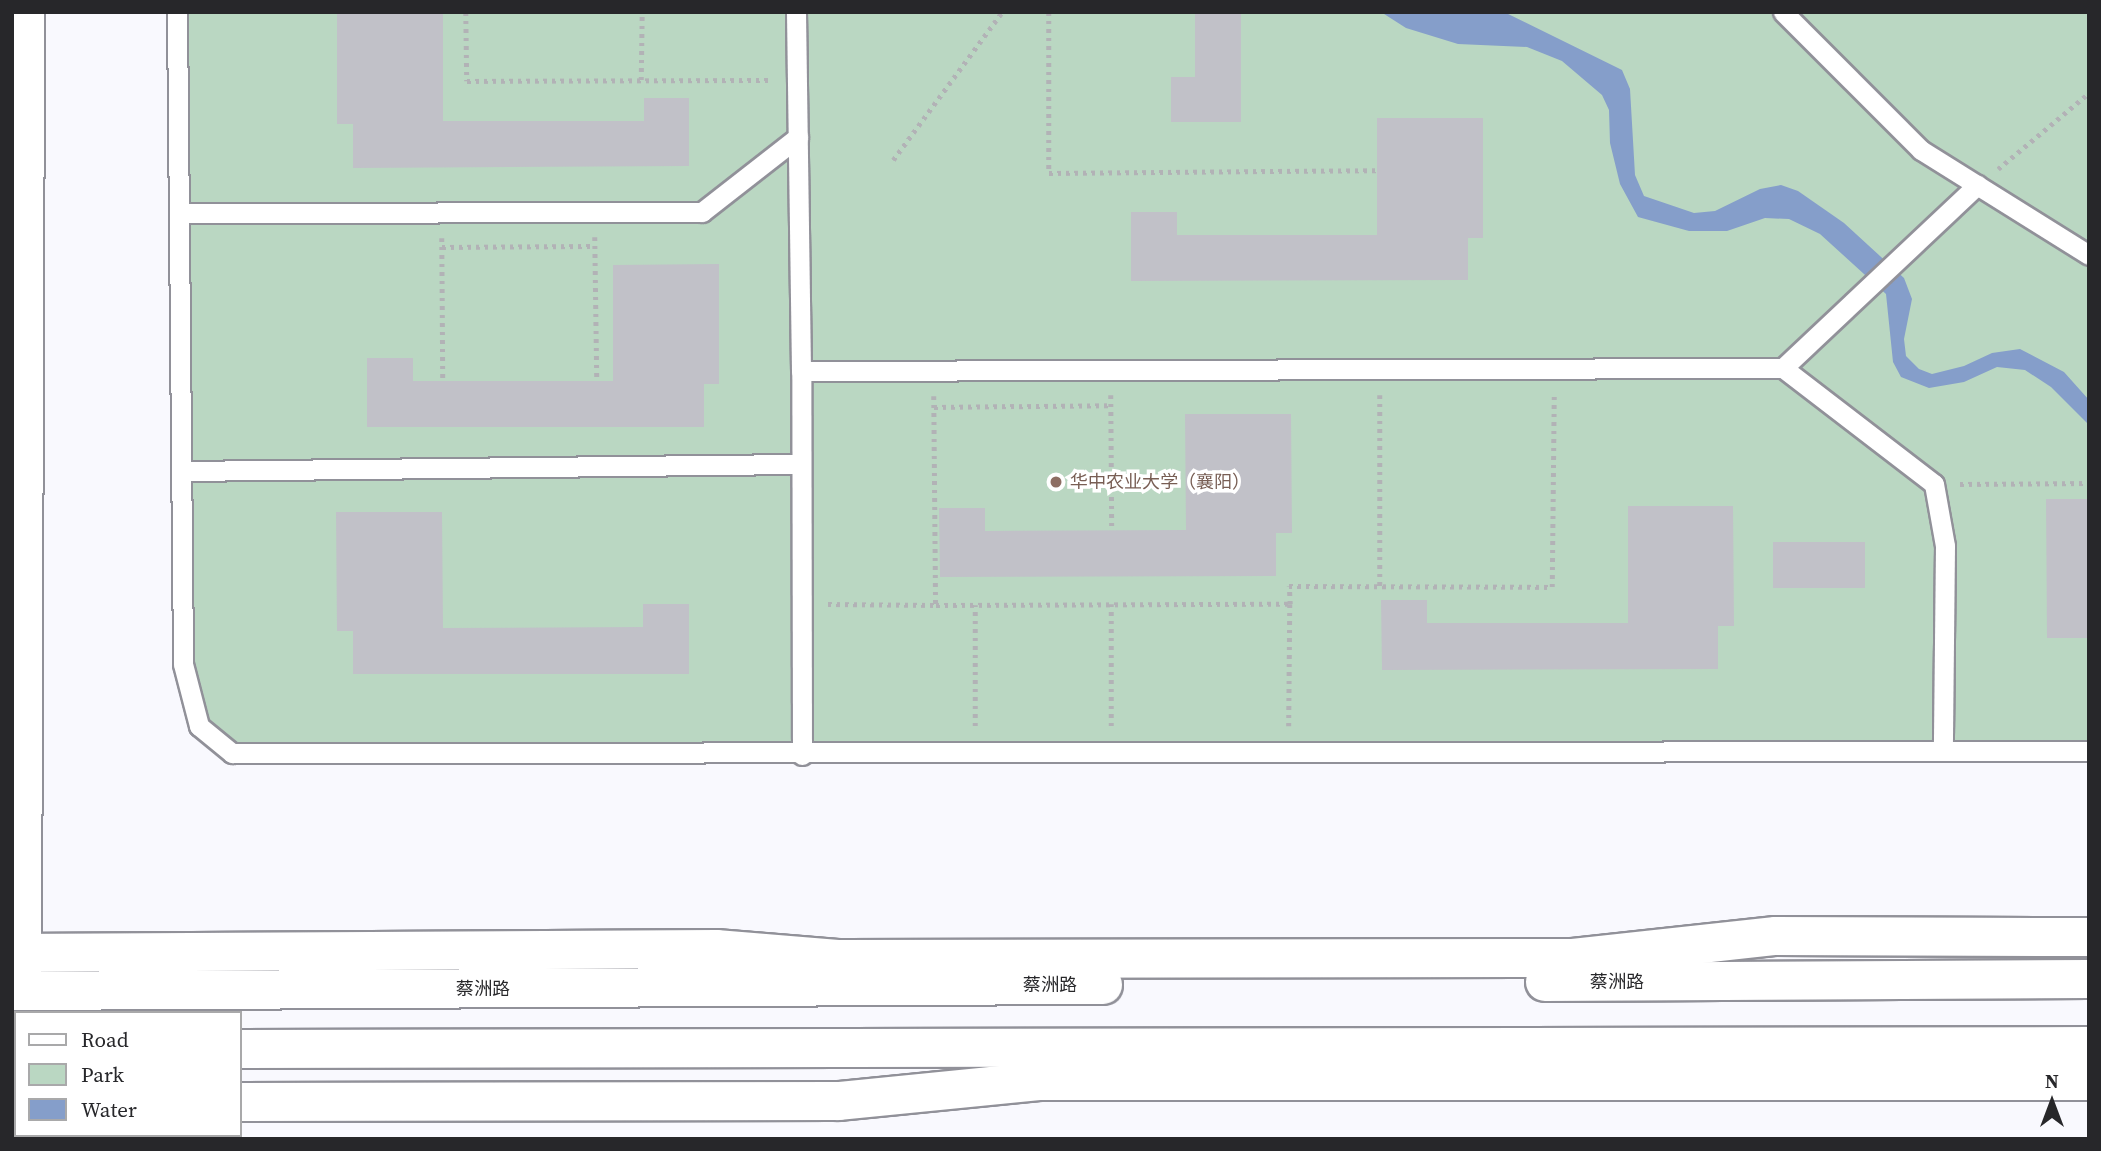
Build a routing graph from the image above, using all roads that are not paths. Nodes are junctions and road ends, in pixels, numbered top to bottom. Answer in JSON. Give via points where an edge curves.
{"nodes":[{"id":1,"x":25,"y":12,"type":"edge"},
{"id":2,"x":177,"y":12,"type":"edge"},
{"id":3,"x":796,"y":12,"type":"edge"},
{"id":4,"x":1783,"y":12,"type":"edge"},
{"id":5,"x":798,"y":137,"type":"junction"},
{"id":6,"x":1977,"y":186,"type":"junction"},
{"id":7,"x":179,"y":213,"type":"junction"},
{"id":8,"x":2089,"y":255,"type":"edge"},
{"id":9,"x":1783,"y":368,"type":"junction"},
{"id":10,"x":801,"y":371,"type":"junction"},
{"id":11,"x":801,"y":464,"type":"junction"},
{"id":12,"x":182,"y":471,"type":"junction"},
{"id":13,"x":1943,"y":751,"type":"junction"},
{"id":14,"x":2089,"y":751,"type":"edge"},
{"id":15,"x":802,"y":755,"type":"junction"},
{"id":16,"x":2089,"y":937,"type":"edge"},
{"id":17,"x":17,"y":953,"type":"edge"},
{"id":18,"x":2089,"y":979,"type":"edge"},
{"id":19,"x":19,"y":998,"type":"edge"},
{"id":20,"x":2089,"y":1046,"type":"edge"},
{"id":21,"x":242,"y":1049,"type":"edge"},
{"id":22,"x":2089,"y":1081,"type":"edge"},
{"id":23,"x":242,"y":1102,"type":"edge"}],
"edges":[{"from":1,"to":17,"type":"main road"},
{"from":2,"to":7,"type":"lane"},
{"from":3,"to":5,"type":"lane"},
{"from":4,"to":6,"type":"lane","via":[[1921,150]]},
{"from":5,"to":7,"type":"lane","via":[[702,212]]},
{"from":5,"to":10,"type":"lane"},
{"from":6,"to":8,"type":"lane"},
{"from":6,"to":9,"type":"lane"},
{"from":7,"to":12,"type":"lane"},
{"from":9,"to":10,"type":"lane"},
{"from":9,"to":13,"type":"lane","via":[[1934,484],[1945,546]]},
{"from":10,"to":11,"type":"lane"},
{"from":11,"to":12,"type":"lane"},
{"from":11,"to":15,"type":"lane"},
{"from":12,"to":15,"type":"lane","via":[[183,664],[199,726],[232,753]]},
{"from":13,"to":14,"type":"lane"},
{"from":13,"to":15,"type":"lane"},
{"from":16,"to":17,"type":"main road","via":[[1776,936],[1573,958],[838,959],[716,950]]},
{"from":17,"to":19,"type":"main road"},
{"from":18,"to":19,"type":"main road","name":"蔡洲路"},
{"from":20,"to":21,"type":"main road"},
{"from":22,"to":23,"type":"main road","via":[[1040,1081],[839,1101]]}]}
